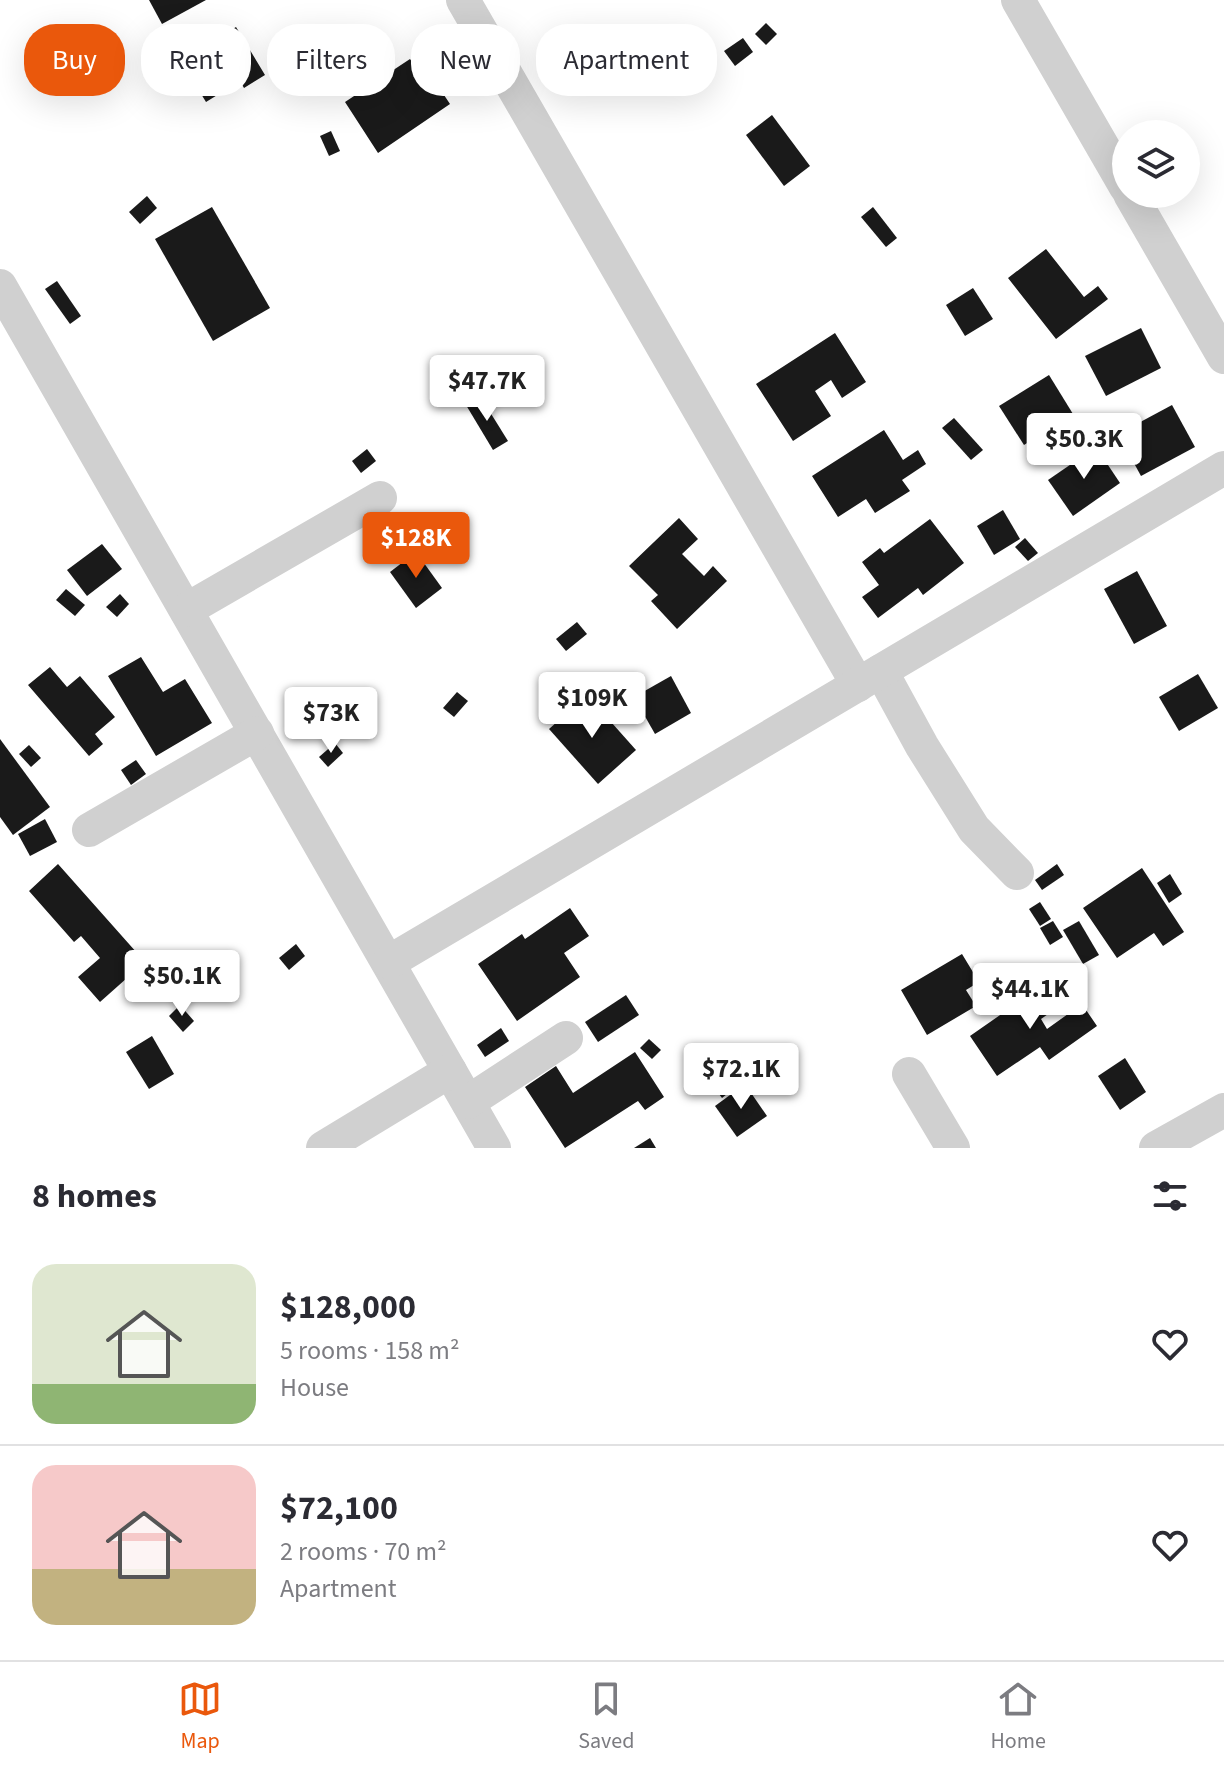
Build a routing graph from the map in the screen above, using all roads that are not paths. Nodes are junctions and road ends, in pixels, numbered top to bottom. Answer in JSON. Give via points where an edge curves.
{"nodes":[{"id":1,"x":463,"y":0,"type":"edge"},
{"id":2,"x":1018,"y":0,"type":"edge"},
{"id":3,"x":1112,"y":163,"type":"edge"},
{"id":4,"x":1138,"y":208,"type":"edge"},
{"id":5,"x":0,"y":286,"type":"edge"},
{"id":6,"x":1224,"y":357,"type":"edge"},
{"id":7,"x":1224,"y":468,"type":"edge"},
{"id":8,"x":380,"y":498,"type":"dead end"},
{"id":9,"x":186,"y":610,"type":"junction"},
{"id":10,"x":869,"y":678,"type":"junction"},
{"id":11,"x":257,"y":733,"type":"junction"},
{"id":12,"x":89,"y":830,"type":"dead end"},
{"id":13,"x":1017,"y":873,"type":"dead end"},
{"id":14,"x":389,"y":962,"type":"junction"},
{"id":15,"x":566,"y":1038,"type":"dead end"},
{"id":16,"x":450,"y":1071,"type":"junction"},
{"id":17,"x":909,"y":1074,"type":"dead end"},
{"id":18,"x":468,"y":1102,"type":"junction"},
{"id":19,"x":1224,"y":1110,"type":"edge"},
{"id":20,"x":323,"y":1148,"type":"edge"},
{"id":21,"x":494,"y":1148,"type":"edge"},
{"id":22,"x":953,"y":1148,"type":"edge"},
{"id":23,"x":1156,"y":1148,"type":"edge"}],
"edges":[{"from":1,"to":10,"type":"street"},
{"from":2,"to":3,"type":"street"},
{"from":4,"to":6,"type":"street"},
{"from":5,"to":9,"type":"street"},
{"from":7,"to":10,"type":"street"},
{"from":8,"to":9,"type":"street"},
{"from":9,"to":11,"type":"street"},
{"from":10,"to":13,"type":"street","via":[[922,746],[974,829]]},
{"from":10,"to":14,"type":"street"},
{"from":11,"to":12,"type":"street"},
{"from":11,"to":14,"type":"street"},
{"from":14,"to":16,"type":"street"},
{"from":15,"to":18,"type":"street"},
{"from":16,"to":18,"type":"street"},
{"from":16,"to":20,"type":"street"},
{"from":17,"to":22,"type":"street"},
{"from":18,"to":21,"type":"street"},
{"from":19,"to":23,"type":"street"}]}
